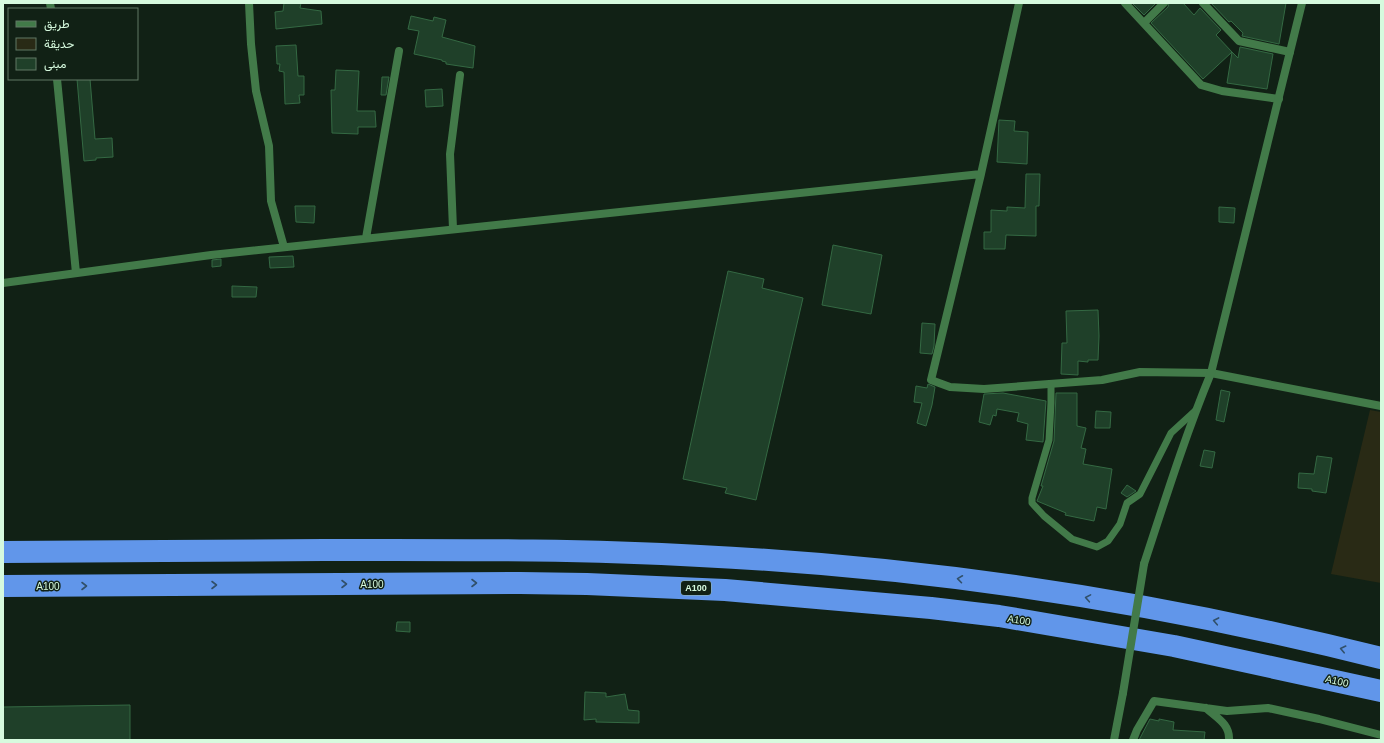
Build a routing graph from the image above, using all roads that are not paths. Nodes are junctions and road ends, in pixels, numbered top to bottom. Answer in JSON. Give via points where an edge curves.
{"nodes":[{"id":1,"x":248,"y":3,"type":"edge"},
{"id":2,"x":1019,"y":3,"type":"edge"},
{"id":3,"x":1125,"y":3,"type":"edge"},
{"id":4,"x":1164,"y":3,"type":"edge"},
{"id":5,"x":1203,"y":3,"type":"edge"},
{"id":6,"x":1302,"y":3,"type":"edge"},
{"id":7,"x":1144,"y":23,"type":"junction"},
{"id":8,"x":399,"y":51,"type":"dead end"},
{"id":9,"x":1290,"y":52,"type":"junction"},
{"id":10,"x":460,"y":75,"type":"dead end"},
{"id":11,"x":57,"y":80,"type":"edge"},
{"id":12,"x":1279,"y":99,"type":"junction"},
{"id":13,"x":981,"y":174,"type":"junction"},
{"id":14,"x":453,"y":229,"type":"junction"},
{"id":15,"x":366,"y":238,"type":"junction"},
{"id":16,"x":284,"y":247,"type":"junction"},
{"id":17,"x":76,"y":273,"type":"junction"},
{"id":18,"x":3,"y":283,"type":"edge"},
{"id":19,"x":1211,"y":373,"type":"junction"},
{"id":20,"x":1051,"y":384,"type":"junction"},
{"id":21,"x":1381,"y":406,"type":"edge"},
{"id":22,"x":1195,"y":411,"type":"junction"},
{"id":23,"x":3,"y":552,"type":"edge"},
{"id":24,"x":3,"y":586,"type":"edge"},
{"id":25,"x":1381,"y":658,"type":"edge"},
{"id":26,"x":1381,"y":691,"type":"edge"},
{"id":27,"x":1205,"y":708,"type":"junction"},
{"id":28,"x":1381,"y":735,"type":"edge"},
{"id":29,"x":1114,"y":740,"type":"edge"},
{"id":30,"x":1133,"y":740,"type":"edge"},
{"id":31,"x":1229,"y":740,"type":"edge"}],
"edges":[{"from":1,"to":16,"type":"street","via":[[256,91],[269,146],[271,201]]},
{"from":2,"to":13,"type":"street"},
{"from":3,"to":7,"type":"street"},
{"from":4,"to":7,"type":"street"},
{"from":5,"to":9,"type":"street","via":[[1239,41]]},
{"from":6,"to":9,"type":"street"},
{"from":7,"to":12,"type":"street","via":[[1201,85],[1222,91]]},
{"from":8,"to":15,"type":"street"},
{"from":9,"to":12,"type":"street"},
{"from":10,"to":14,"type":"street","via":[[450,154]]},
{"from":11,"to":17,"type":"street"},
{"from":12,"to":19,"type":"street"},
{"from":13,"to":14,"type":"street"},
{"from":13,"to":20,"type":"street","via":[[931,380],[950,387],[984,390]]},
{"from":14,"to":15,"type":"street"},
{"from":15,"to":16,"type":"street"},
{"from":16,"to":17,"type":"street"},
{"from":17,"to":18,"type":"street"},
{"from":19,"to":20,"type":"street","via":[[1140,372],[1102,380]]},
{"from":19,"to":21,"type":"street"},
{"from":19,"to":22,"type":"street"},
{"from":20,"to":22,"type":"lane","via":[[1048,440],[1032,503],[1072,539],[1097,547],[1108,541],[1120,524],[1127,503],[1140,494],[1171,433]]},
{"from":22,"to":29,"type":"street","bridge":true,"via":[[1144,564]]},
{"from":25,"to":23,"type":"highway","one_way":true,"via":[[1263,631],[1085,597],[891,571],[793,562],[628,552],[523,550]]},
{"from":24,"to":26,"type":"highway","name":"A100","number":"A100","one_way":true,"via":[[520,583],[725,590],[998,616],[1174,646]]},
{"from":27,"to":28,"type":"street","via":[[1228,711],[1268,708]]},
{"from":27,"to":30,"type":"street","via":[[1154,701]]},
{"from":27,"to":31,"type":"street","via":[[1223,722],[1229,732]]}]}
